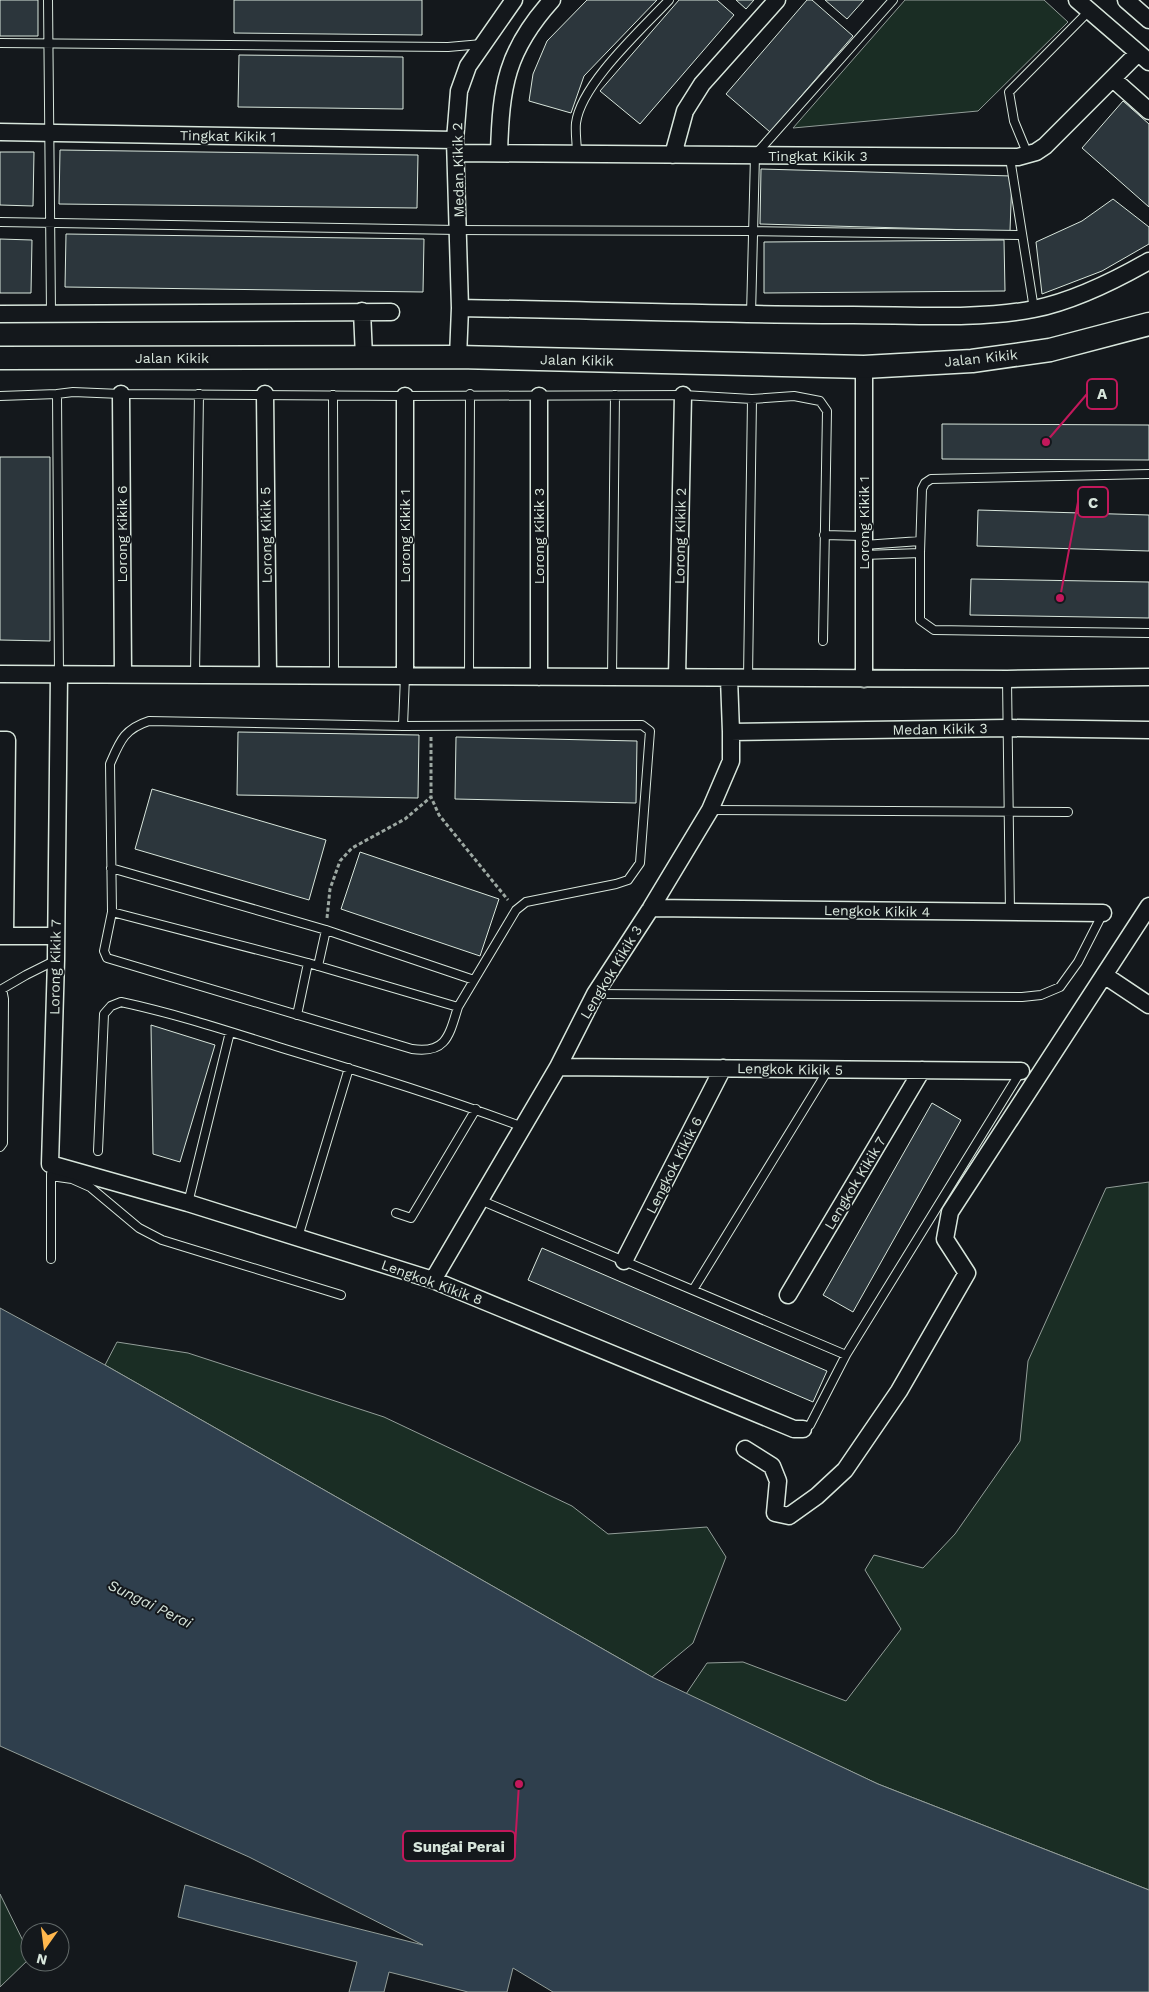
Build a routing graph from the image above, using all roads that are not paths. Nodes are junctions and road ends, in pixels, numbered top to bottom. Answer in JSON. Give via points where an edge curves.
{"nodes":[{"id":1,"x":48,"y":0,"type":"edge"},
{"id":2,"x":514,"y":0,"type":"edge"},
{"id":3,"x":552,"y":0,"type":"edge"},
{"id":4,"x":669,"y":0,"type":"edge"},
{"id":5,"x":777,"y":0,"type":"edge"},
{"id":6,"x":893,"y":0,"type":"edge"},
{"id":7,"x":1077,"y":0,"type":"edge"},
{"id":8,"x":1134,"y":3,"type":"edge"},
{"id":9,"x":1089,"y":11,"type":"junction"},
{"id":10,"x":1149,"y":20,"type":"edge"},
{"id":11,"x":0,"y":43,"type":"edge"},
{"id":12,"x":49,"y":43,"type":"junction"},
{"id":13,"x":482,"y":44,"type":"junction"},
{"id":14,"x":1143,"y":57,"type":"edge"},
{"id":15,"x":1113,"y":79,"type":"junction"},
{"id":16,"x":1149,"y":111,"type":"edge"},
{"id":17,"x":0,"y":132,"type":"edge"},
{"id":18,"x":48,"y":132,"type":"junction"},
{"id":19,"x":456,"y":146,"type":"junction"},
{"id":20,"x":499,"y":153,"type":"junction"},
{"id":21,"x":577,"y":154,"type":"junction"},
{"id":22,"x":673,"y":155,"type":"junction"},
{"id":23,"x":1028,"y":155,"type":"junction"},
{"id":24,"x":755,"y":156,"type":"junction"},
{"id":25,"x":1010,"y":158,"type":"junction"},
{"id":26,"x":0,"y":222,"type":"edge"},
{"id":27,"x":49,"y":223,"type":"junction"},
{"id":28,"x":458,"y":230,"type":"junction"},
{"id":29,"x":753,"y":231,"type":"junction"},
{"id":30,"x":1022,"y":236,"type":"junction"},
{"id":31,"x":1149,"y":260,"type":"edge"},
{"id":32,"x":460,"y":308,"type":"junction"},
{"id":33,"x":1034,"y":309,"type":"junction"},
{"id":34,"x":362,"y":311,"type":"junction"},
{"id":35,"x":391,"y":312,"type":"dead end"},
{"id":36,"x":51,"y":313,"type":"junction"},
{"id":37,"x":0,"y":314,"type":"edge"},
{"id":38,"x":751,"y":315,"type":"junction"},
{"id":39,"x":1149,"y":324,"type":"edge"},
{"id":40,"x":364,"y":357,"type":"junction"},
{"id":41,"x":458,"y":357,"type":"junction"},
{"id":42,"x":0,"y":358,"type":"edge"},
{"id":43,"x":864,"y":367,"type":"junction"},
{"id":44,"x":56,"y":394,"type":"junction"},
{"id":45,"x":122,"y":394,"type":"junction"},
{"id":46,"x":199,"y":394,"type":"junction"},
{"id":47,"x":265,"y":394,"type":"junction"},
{"id":48,"x":470,"y":394,"type":"junction"},
{"id":49,"x":332,"y":395,"type":"junction"},
{"id":50,"x":615,"y":395,"type":"junction"},
{"id":51,"x":683,"y":395,"type":"junction"},
{"id":52,"x":0,"y":396,"type":"edge"},
{"id":53,"x":405,"y":396,"type":"junction"},
{"id":54,"x":539,"y":396,"type":"junction"},
{"id":55,"x":752,"y":399,"type":"junction"},
{"id":56,"x":1149,"y":474,"type":"edge"},
{"id":57,"x":824,"y":535,"type":"junction"},
{"id":58,"x":920,"y":541,"type":"junction"},
{"id":59,"x":864,"y":545,"type":"junction"},
{"id":60,"x":920,"y":552,"type":"junction"},
{"id":61,"x":1149,"y":633,"type":"edge"},
{"id":62,"x":823,"y":641,"type":"dead end"},
{"id":63,"x":0,"y":674,"type":"edge"},
{"id":64,"x":59,"y":674,"type":"junction"},
{"id":65,"x":123,"y":674,"type":"junction"},
{"id":66,"x":195,"y":675,"type":"junction"},
{"id":67,"x":268,"y":675,"type":"junction"},
{"id":68,"x":334,"y":676,"type":"junction"},
{"id":69,"x":404,"y":676,"type":"junction"},
{"id":70,"x":470,"y":676,"type":"junction"},
{"id":71,"x":539,"y":677,"type":"junction"},
{"id":72,"x":612,"y":677,"type":"junction"},
{"id":73,"x":677,"y":678,"type":"junction"},
{"id":74,"x":729,"y":678,"type":"junction"},
{"id":75,"x":748,"y":678,"type":"junction"},
{"id":76,"x":1149,"y":678,"type":"edge"},
{"id":77,"x":864,"y":679,"type":"junction"},
{"id":78,"x":1007,"y":679,"type":"junction"},
{"id":79,"x":403,"y":726,"type":"junction"},
{"id":80,"x":1008,"y":728,"type":"junction"},
{"id":81,"x":1149,"y":730,"type":"edge"},
{"id":82,"x":731,"y":732,"type":"junction"},
{"id":83,"x":0,"y":740,"type":"edge"},
{"id":84,"x":710,"y":810,"type":"junction"},
{"id":85,"x":1009,"y":811,"type":"junction"},
{"id":86,"x":1068,"y":812,"type":"dead end"},
{"id":87,"x":3,"y":831,"type":"edge"},
{"id":88,"x":111,"y":868,"type":"junction"},
{"id":89,"x":1149,"y":906,"type":"edge"},
{"id":90,"x":651,"y":908,"type":"junction"},
{"id":91,"x":112,"y":912,"type":"junction"},
{"id":92,"x":1010,"y":912,"type":"junction"},
{"id":93,"x":1103,"y":913,"type":"joint"},
{"id":94,"x":326,"y":930,"type":"junction"},
{"id":95,"x":3,"y":936,"type":"edge"},
{"id":96,"x":56,"y":936,"type":"junction"},
{"id":97,"x":56,"y":960,"type":"junction"},
{"id":98,"x":308,"y":964,"type":"junction"},
{"id":99,"x":318,"y":966,"type":"junction"},
{"id":100,"x":1104,"y":975,"type":"junction"},
{"id":101,"x":474,"y":980,"type":"junction"},
{"id":102,"x":594,"y":994,"type":"junction"},
{"id":103,"x":1149,"y":1005,"type":"edge"},
{"id":104,"x":458,"y":1007,"type":"junction"},
{"id":105,"x":297,"y":1015,"type":"junction"},
{"id":106,"x":230,"y":1032,"type":"junction"},
{"id":107,"x":558,"y":1067,"type":"junction"},
{"id":108,"x":349,"y":1068,"type":"junction"},
{"id":109,"x":723,"y":1068,"type":"junction"},
{"id":110,"x":829,"y":1069,"type":"junction"},
{"id":111,"x":922,"y":1070,"type":"junction"},
{"id":112,"x":1021,"y":1071,"type":"joint"},
{"id":113,"x":476,"y":1109,"type":"junction"},
{"id":114,"x":523,"y":1127,"type":"junction"},
{"id":115,"x":0,"y":1147,"type":"edge"},
{"id":116,"x":98,"y":1151,"type":"dead end"},
{"id":117,"x":50,"y":1170,"type":"junction"},
{"id":118,"x":480,"y":1200,"type":"junction"},
{"id":119,"x":188,"y":1203,"type":"junction"},
{"id":120,"x":396,"y":1213,"type":"dead end"},
{"id":121,"x":298,"y":1237,"type":"junction"},
{"id":122,"x":51,"y":1259,"type":"dead end"},
{"id":123,"x":624,"y":1261,"type":"junction"},
{"id":124,"x":433,"y":1280,"type":"junction"},
{"id":125,"x":693,"y":1290,"type":"junction"},
{"id":126,"x":341,"y":1294,"type":"dead end"},
{"id":127,"x":788,"y":1295,"type":"dead end"},
{"id":128,"x":846,"y":1355,"type":"junction"},
{"id":129,"x":803,"y":1430,"type":"joint"},
{"id":130,"x":744,"y":1449,"type":"dead end"}],
"edges":[{"from":1,"to":12,"type":"lane"},
{"from":2,"to":13,"type":"street","name":"Medan Kikik 2"},
{"from":3,"to":20,"type":"street","via":[[518,44],[507,73],[500,114]]},
{"from":4,"to":21,"type":"lane","via":[[590,88],[576,123]]},
{"from":5,"to":22,"type":"street","via":[[702,84],[685,110]]},
{"from":6,"to":24,"type":"lane"},
{"from":7,"to":9,"type":"street"},
{"from":8,"to":10,"type":"street"},
{"from":9,"to":14,"type":"street"},
{"from":9,"to":23,"type":"lane","via":[[1009,92],[1014,121]]},
{"from":11,"to":12,"type":"lane"},
{"from":12,"to":13,"type":"lane","via":[[438,47]]},
{"from":12,"to":18,"type":"lane"},
{"from":13,"to":19,"type":"street","name":"Medan Kikik 2","via":[[468,66],[459,91]]},
{"from":14,"to":15,"type":"street","name":"Tingkat Kikik 3"},
{"from":15,"to":16,"type":"street"},
{"from":15,"to":23,"type":"street","name":"Tingkat Kikik 3","via":[[1045,146]]},
{"from":17,"to":18,"type":"street","name":"Tingkat Kikik 1"},
{"from":18,"to":19,"type":"street","name":"Tingkat Kikik 1"},
{"from":18,"to":27,"type":"lane"},
{"from":19,"to":20,"type":"street","name":"Tingkat Kikik 3"},
{"from":19,"to":28,"type":"street","name":"Medan Kikik 2"},
{"from":20,"to":21,"type":"street","name":"Tingkat Kikik 3"},
{"from":21,"to":22,"type":"street","name":"Tingkat Kikik 3"},
{"from":22,"to":24,"type":"street","name":"Tingkat Kikik 3"},
{"from":23,"to":25,"type":"street","name":"Tingkat Kikik 3"},
{"from":24,"to":25,"type":"street","name":"Tingkat Kikik 3"},
{"from":24,"to":29,"type":"lane"},
{"from":25,"to":30,"type":"lane"},
{"from":26,"to":27,"type":"lane"},
{"from":27,"to":28,"type":"lane"},
{"from":27,"to":36,"type":"lane"},
{"from":28,"to":29,"type":"lane"},
{"from":28,"to":32,"type":"street","name":"Medan Kikik 2"},
{"from":29,"to":30,"type":"lane"},
{"from":29,"to":38,"type":"lane"},
{"from":30,"to":33,"type":"lane"},
{"from":31,"to":33,"type":"street","via":[[1069,299]]},
{"from":32,"to":38,"type":"street"},
{"from":32,"to":41,"type":"street","name":"Medan Kikik 2"},
{"from":33,"to":38,"type":"street","via":[[975,315]]},
{"from":34,"to":35,"type":"street"},
{"from":34,"to":36,"type":"street"},
{"from":34,"to":40,"type":"street"},
{"from":36,"to":37,"type":"street"},
{"from":39,"to":43,"type":"street","name":"Jalan Kikik","via":[[1050,350],[972,360]]},
{"from":40,"to":41,"type":"street","name":"Jalan Kikik"},
{"from":40,"to":42,"type":"street","name":"Jalan Kikik"},
{"from":41,"to":43,"type":"street","name":"Jalan Kikik"},
{"from":43,"to":59,"type":"street","name":"Lorong Kikik 1"},
{"from":44,"to":45,"type":"lane"},
{"from":44,"to":52,"type":"lane"},
{"from":44,"to":64,"type":"lane"},
{"from":45,"to":46,"type":"lane"},
{"from":45,"to":65,"type":"street","name":"Lorong Kikik 6"},
{"from":46,"to":47,"type":"lane"},
{"from":46,"to":66,"type":"lane"},
{"from":47,"to":49,"type":"lane"},
{"from":47,"to":67,"type":"street","name":"Lorong Kikik 5"},
{"from":48,"to":53,"type":"lane"},
{"from":48,"to":54,"type":"lane"},
{"from":48,"to":70,"type":"lane"},
{"from":49,"to":53,"type":"lane"},
{"from":49,"to":68,"type":"lane"},
{"from":50,"to":51,"type":"lane"},
{"from":50,"to":54,"type":"lane"},
{"from":50,"to":72,"type":"lane"},
{"from":51,"to":55,"type":"lane"},
{"from":51,"to":73,"type":"street","name":"Lorong Kikik 2"},
{"from":53,"to":69,"type":"street","name":"Lorong Kikik 1"},
{"from":54,"to":71,"type":"street","name":"Lorong Kikik 3"},
{"from":55,"to":57,"type":"lane","via":[[794,396],[820,401],[827,412]]},
{"from":55,"to":75,"type":"lane"},
{"from":56,"to":58,"type":"lane","via":[[931,480],[922,489]]},
{"from":57,"to":59,"type":"lane"},
{"from":57,"to":62,"type":"lane"},
{"from":58,"to":59,"type":"lane"},
{"from":58,"to":60,"type":"lane"},
{"from":59,"to":60,"type":"lane"},
{"from":59,"to":77,"type":"street","name":"Lorong Kikik 1"},
{"from":60,"to":61,"type":"lane","via":[[920,620],[934,630]]},
{"from":63,"to":64,"type":"street"},
{"from":64,"to":65,"type":"street"},
{"from":64,"to":96,"type":"street","name":"Lorong Kikik 7"},
{"from":65,"to":66,"type":"street"},
{"from":66,"to":67,"type":"street"},
{"from":67,"to":68,"type":"street"},
{"from":68,"to":69,"type":"street"},
{"from":69,"to":70,"type":"street"},
{"from":69,"to":79,"type":"lane"},
{"from":70,"to":71,"type":"street"},
{"from":71,"to":72,"type":"street"},
{"from":72,"to":73,"type":"street"},
{"from":73,"to":74,"type":"street"},
{"from":74,"to":75,"type":"street"},
{"from":74,"to":82,"type":"street","name":"Lengkok Kikik 3"},
{"from":75,"to":77,"type":"street"},
{"from":76,"to":78,"type":"street"},
{"from":77,"to":78,"type":"street"},
{"from":78,"to":80,"type":"lane"},
{"from":79,"to":88,"type":"lane","via":[[149,721],[136,725],[119,743],[110,764]]},
{"from":79,"to":101,"type":"lane","via":[[642,725],[650,731],[640,863],[635,872],[628,880],[616,884],[526,902],[516,910]]},
{"from":80,"to":81,"type":"street","name":"Medan Kikik 3"},
{"from":80,"to":82,"type":"street","name":"Medan Kikik 3"},
{"from":80,"to":85,"type":"lane"},
{"from":82,"to":84,"type":"street","name":"Lengkok Kikik 3","via":[[731,761]]},
{"from":83,"to":87,"type":"street","via":[[7,740]]},
{"from":84,"to":85,"type":"lane"},
{"from":84,"to":90,"type":"street","name":"Lengkok Kikik 3"},
{"from":85,"to":86,"type":"lane"},
{"from":85,"to":92,"type":"lane"},
{"from":87,"to":95,"type":"street"},
{"from":88,"to":91,"type":"lane"},
{"from":88,"to":94,"type":"lane"},
{"from":89,"to":100,"type":"street"},
{"from":90,"to":92,"type":"street","name":"Lengkok Kikik 4"},
{"from":90,"to":102,"type":"street","name":"Lengkok Kikik 3"},
{"from":91,"to":98,"type":"lane"},
{"from":91,"to":105,"type":"lane","via":[[104,951],[107,958]]},
{"from":92,"to":93,"type":"street","name":"Lengkok Kikik 4"},
{"from":93,"to":102,"type":"lane","via":[[1065,981],[1060,987],[1041,995]]},
{"from":94,"to":99,"type":"lane"},
{"from":94,"to":101,"type":"lane"},
{"from":95,"to":96,"type":"street"},
{"from":96,"to":97,"type":"street","name":"Lorong Kikik 7"},
{"from":97,"to":115,"type":"lane","via":[[2,989],[3,1143]]},
{"from":97,"to":117,"type":"street","name":"Lorong Kikik 7"},
{"from":98,"to":99,"type":"lane"},
{"from":98,"to":105,"type":"lane"},
{"from":99,"to":104,"type":"lane"},
{"from":100,"to":103,"type":"street"},
{"from":100,"to":130,"type":"street","via":[[950,1212],[945,1239],[967,1273],[900,1391],[845,1470],[789,1516],[775,1513],[778,1481],[772,1466]]},
{"from":101,"to":104,"type":"lane"},
{"from":102,"to":107,"type":"street","name":"Lengkok Kikik 3"},
{"from":104,"to":105,"type":"lane","via":[[443,1043],[426,1051]]},
{"from":106,"to":108,"type":"lane"},
{"from":106,"to":116,"type":"lane","via":[[128,1003],[111,1006],[104,1014]]},
{"from":106,"to":119,"type":"lane"},
{"from":107,"to":109,"type":"street","name":"Lengkok Kikik 5"},
{"from":107,"to":114,"type":"street","name":"Lengkok Kikik 3"},
{"from":108,"to":113,"type":"lane"},
{"from":108,"to":121,"type":"lane"},
{"from":109,"to":110,"type":"street","name":"Lengkok Kikik 5"},
{"from":109,"to":123,"type":"street","name":"Lengkok Kikik 6"},
{"from":110,"to":111,"type":"street","name":"Lengkok Kikik 5"},
{"from":110,"to":125,"type":"lane"},
{"from":111,"to":112,"type":"street","name":"Lengkok Kikik 5"},
{"from":111,"to":127,"type":"street","name":"Lengkok Kikik 7"},
{"from":112,"to":128,"type":"lane"},
{"from":113,"to":114,"type":"lane"},
{"from":113,"to":120,"type":"lane","via":[[411,1218]]},
{"from":114,"to":118,"type":"street","name":"Lengkok Kikik 3"},
{"from":117,"to":119,"type":"street","name":"Lengkok Kikik 8"},
{"from":117,"to":122,"type":"lane","name":"Lorong Kikik 7"},
{"from":117,"to":126,"type":"lane","via":[[90,1187],[139,1228],[162,1240]]},
{"from":118,"to":123,"type":"lane"},
{"from":118,"to":124,"type":"street","name":"Lengkok Kikik 3"},
{"from":119,"to":121,"type":"street","name":"Lengkok Kikik 8"},
{"from":121,"to":124,"type":"street","name":"Lengkok Kikik 8"},
{"from":123,"to":125,"type":"lane"},
{"from":124,"to":129,"type":"street","name":"Lengkok Kikik 8"},
{"from":125,"to":128,"type":"lane"},
{"from":128,"to":129,"type":"lane","via":[[810,1425]]}]}
